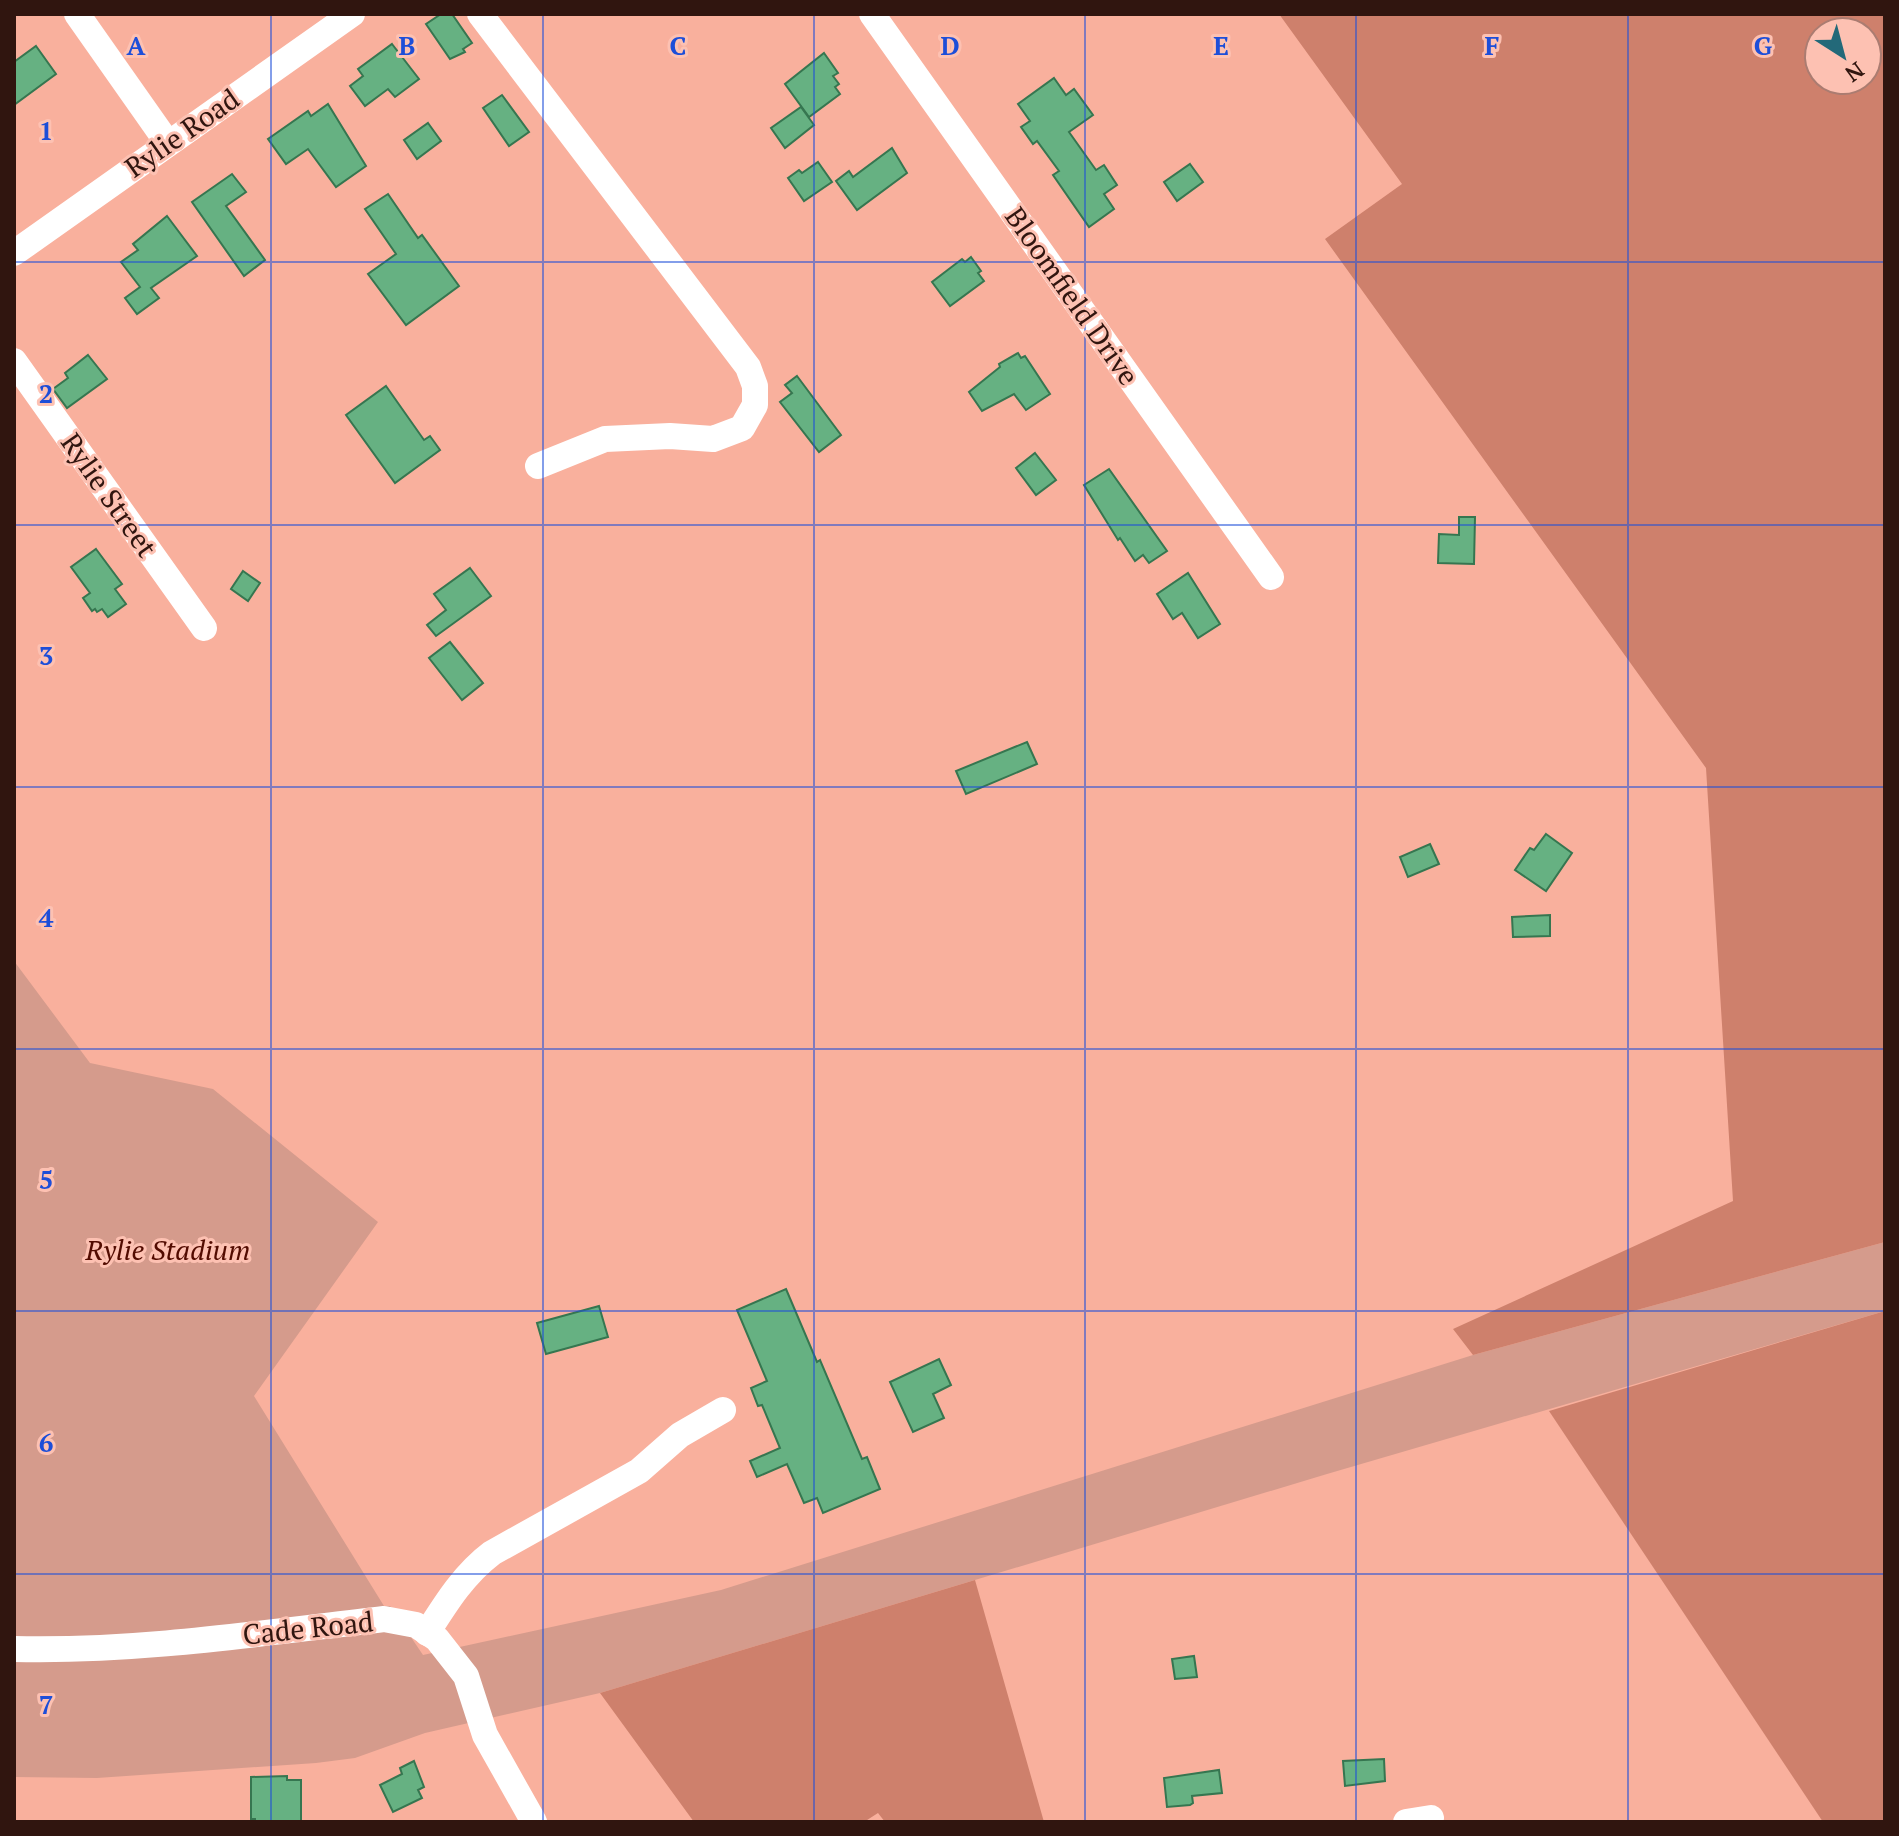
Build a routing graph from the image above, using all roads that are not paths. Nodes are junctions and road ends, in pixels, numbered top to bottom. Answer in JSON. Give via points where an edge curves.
{"nodes":[{"id":1,"x":77,"y":14,"type":"edge"},
{"id":2,"x":352,"y":14,"type":"edge"},
{"id":3,"x":480,"y":14,"type":"edge"},
{"id":4,"x":872,"y":14,"type":"edge"},
{"id":5,"x":167,"y":142,"type":"junction"},
{"id":6,"x":14,"y":253,"type":"edge"},
{"id":7,"x":14,"y":361,"type":"edge"},
{"id":8,"x":538,"y":466,"type":"dead end"},
{"id":9,"x":1271,"y":577,"type":"dead end"},
{"id":10,"x":204,"y":628,"type":"dead end"},
{"id":11,"x":723,"y":1410,"type":"dead end"},
{"id":12,"x":427,"y":1633,"type":"junction"},
{"id":13,"x":14,"y":1649,"type":"edge"},
{"id":14,"x":534,"y":1822,"type":"edge"}],
"edges":[{"from":1,"to":5,"type":"street"},
{"from":2,"to":5,"type":"street","name":"Rylie Road"},
{"from":3,"to":8,"type":"street","via":[[707,311],[748,367],[755,386],[755,405],[742,428],[713,439],[605,439]]},
{"from":4,"to":9,"type":"street","name":"Bloomfield Drive"},
{"from":5,"to":6,"type":"street","name":"Rylie Road"},
{"from":7,"to":10,"type":"street","name":"Rylie Street"},
{"from":11,"to":12,"type":"street","via":[[680,1435],[639,1471],[476,1565]]},
{"from":12,"to":13,"type":"street","name":"Cade Road","via":[[416,1625],[384,1619],[141,1644]]},
{"from":12,"to":14,"type":"street","name":"Cade Road","via":[[466,1676],[485,1735]]}]}
